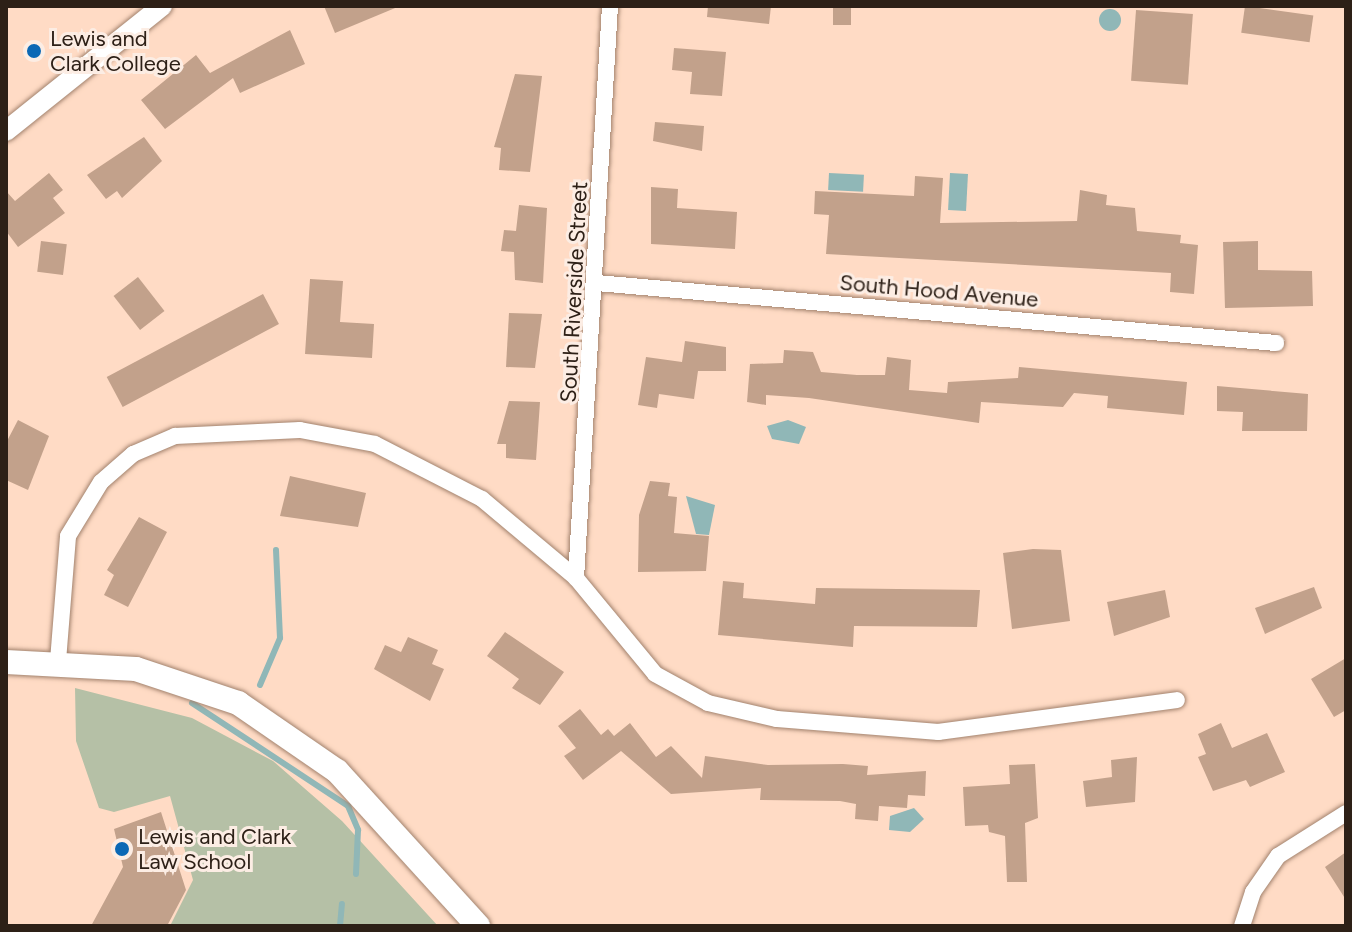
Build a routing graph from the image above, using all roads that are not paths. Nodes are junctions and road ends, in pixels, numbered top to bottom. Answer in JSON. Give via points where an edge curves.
{"nodes":[{"id":1,"x":162,"y":6,"type":"edge"},
{"id":2,"x":610,"y":6,"type":"edge"},
{"id":3,"x":6,"y":131,"type":"edge"},
{"id":4,"x":597,"y":283,"type":"junction"},
{"id":5,"x":1276,"y":343,"type":"dead end"},
{"id":6,"x":576,"y":578,"type":"junction"},
{"id":7,"x":58,"y":661,"type":"junction"},
{"id":8,"x":6,"y":662,"type":"edge"},
{"id":9,"x":1177,"y":700,"type":"dead end"},
{"id":10,"x":1346,"y":813,"type":"edge"},
{"id":11,"x":478,"y":926,"type":"edge"},
{"id":12,"x":1242,"y":926,"type":"edge"}],
"edges":[{"from":1,"to":3,"type":"street"},
{"from":2,"to":4,"type":"street","name":"South Riverside Street"},
{"from":4,"to":5,"type":"street","name":"South Hood Avenue"},
{"from":4,"to":6,"type":"street","name":"South Riverside Street"},
{"from":6,"to":7,"type":"street","via":[[482,499],[387,448],[324,432],[195,432],[133,454],[82,507],[64,556]]},
{"from":6,"to":9,"type":"street","via":[[655,674],[698,699],[752,714],[961,731]]},
{"from":7,"to":8,"type":"main road"},
{"from":7,"to":11,"type":"main road","via":[[170,677],[270,722],[337,771]]},
{"from":10,"to":12,"type":"street","via":[[1278,856],[1253,892]]}]}
